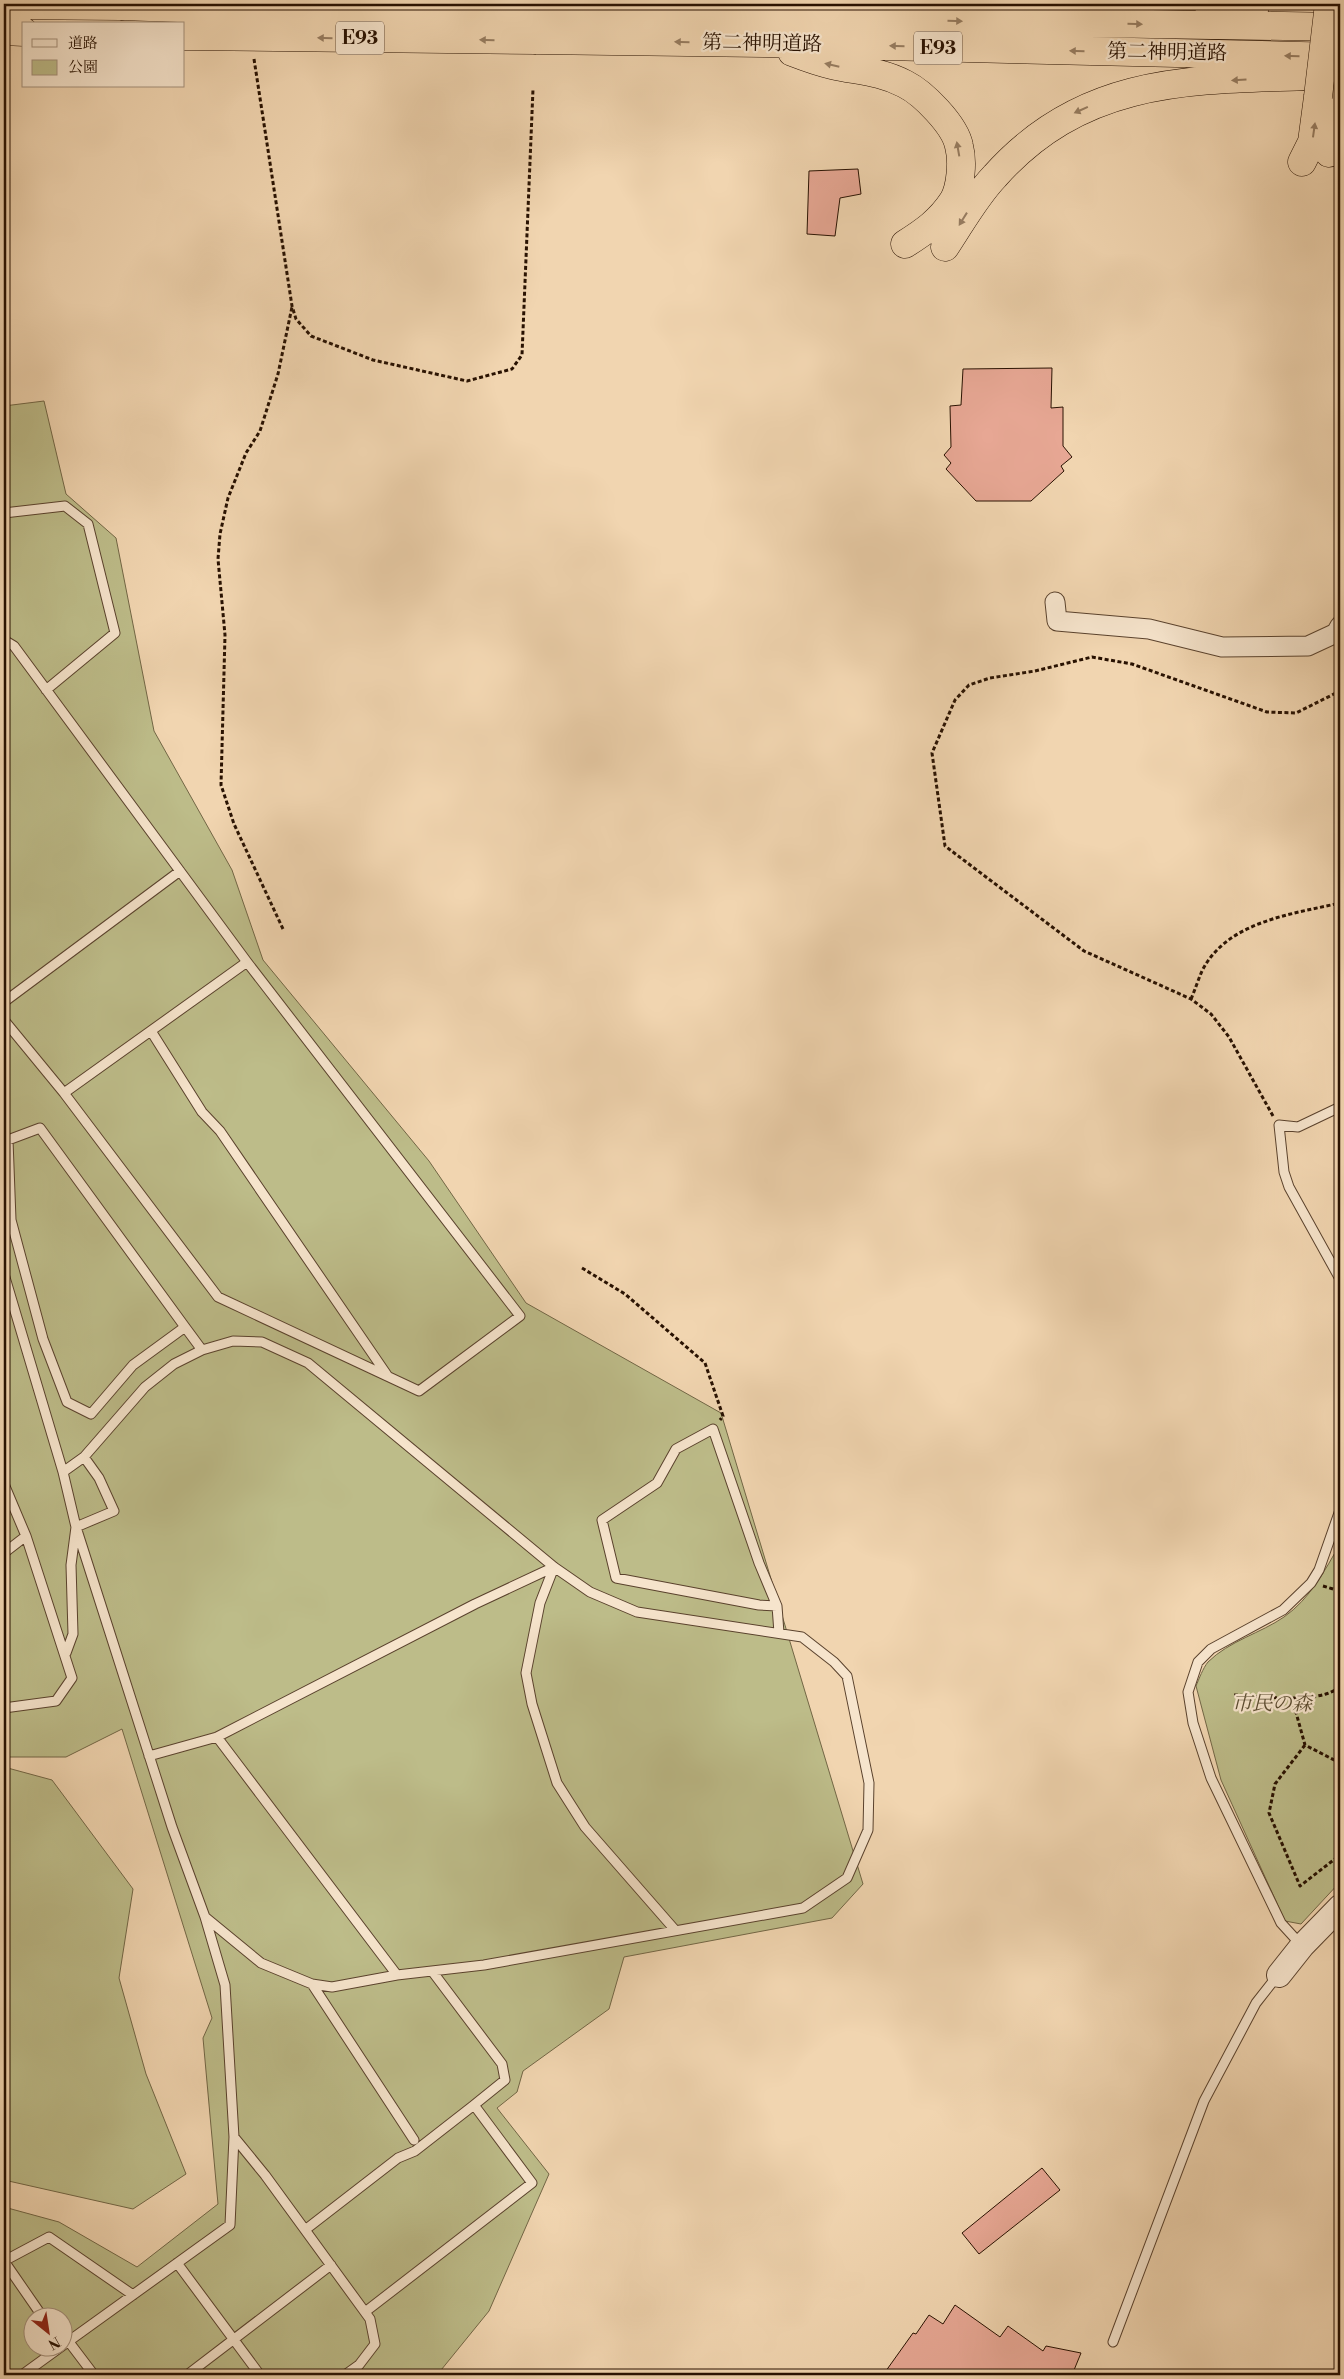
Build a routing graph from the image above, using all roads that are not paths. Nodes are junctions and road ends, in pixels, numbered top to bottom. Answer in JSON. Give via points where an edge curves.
{"nodes":[{"id":1,"x":4,"y":4,"type":"edge"},
{"id":2,"x":477,"y":4,"type":"edge"},
{"id":3,"x":1208,"y":4,"type":"edge"},
{"id":4,"x":1330,"y":4,"type":"edge"},
{"id":5,"x":294,"y":12,"type":"junction"},
{"id":6,"x":1307,"y":26,"type":"junction"},
{"id":7,"x":538,"y":27,"type":"junction"},
{"id":8,"x":1340,"y":27,"type":"edge"},
{"id":9,"x":4,"y":31,"type":"edge"},
{"id":10,"x":22,"y":32,"type":"edge"},
{"id":11,"x":185,"y":36,"type":"edge"},
{"id":12,"x":763,"y":43,"type":"junction"},
{"id":13,"x":1340,"y":57,"type":"edge"},
{"id":14,"x":1334,"y":89,"type":"edge"},
{"id":15,"x":1329,"y":153,"type":"dead end"},
{"id":16,"x":1302,"y":162,"type":"dead end"},
{"id":17,"x":905,"y":244,"type":"dead end"},
{"id":18,"x":945,"y":247,"type":"dead end"},
{"id":19,"x":4,"y":513,"type":"edge"},
{"id":20,"x":1055,"y":602,"type":"dead end"},
{"id":21,"x":1340,"y":626,"type":"edge"},
{"id":22,"x":4,"y":640,"type":"edge"},
{"id":23,"x":46,"y":690,"type":"junction"},
{"id":24,"x":180,"y":872,"type":"junction"},
{"id":25,"x":247,"y":962,"type":"junction"},
{"id":26,"x":4,"y":1002,"type":"edge"},
{"id":27,"x":4,"y":1020,"type":"edge"},
{"id":28,"x":151,"y":1031,"type":"junction"},
{"id":29,"x":64,"y":1093,"type":"junction"},
{"id":30,"x":1340,"y":1107,"type":"edge"},
{"id":31,"x":4,"y":1274,"type":"edge"},
{"id":32,"x":1340,"y":1279,"type":"edge"},
{"id":33,"x":185,"y":1327,"type":"junction"},
{"id":34,"x":202,"y":1350,"type":"junction"},
{"id":35,"x":388,"y":1377,"type":"junction"},
{"id":36,"x":84,"y":1457,"type":"junction"},
{"id":37,"x":63,"y":1472,"type":"junction"},
{"id":38,"x":4,"y":1484,"type":"edge"},
{"id":39,"x":1340,"y":1510,"type":"edge"},
{"id":40,"x":76,"y":1527,"type":"junction"},
{"id":41,"x":26,"y":1536,"type":"junction"},
{"id":42,"x":4,"y":1553,"type":"edge"},
{"id":43,"x":554,"y":1567,"type":"junction"},
{"id":44,"x":777,"y":1606,"type":"junction"},
{"id":45,"x":779,"y":1633,"type":"junction"},
{"id":46,"x":66,"y":1653,"type":"junction"},
{"id":47,"x":4,"y":1708,"type":"edge"},
{"id":48,"x":217,"y":1737,"type":"junction"},
{"id":49,"x":149,"y":1756,"type":"junction"},
{"id":50,"x":1340,"y":1907,"type":"edge"},
{"id":51,"x":205,"y":1917,"type":"junction"},
{"id":52,"x":675,"y":1930,"type":"junction"},
{"id":53,"x":1302,"y":1946,"type":"junction"},
{"id":54,"x":432,"y":1971,"type":"junction"},
{"id":55,"x":397,"y":1975,"type":"junction"},
{"id":56,"x":1279,"y":1975,"type":"joint"},
{"id":57,"x":312,"y":1984,"type":"junction"},
{"id":58,"x":474,"y":2105,"type":"junction"},
{"id":59,"x":234,"y":2138,"type":"junction"},
{"id":60,"x":414,"y":2140,"type":"dead end"},
{"id":61,"x":305,"y":2230,"type":"junction"},
{"id":62,"x":4,"y":2261,"type":"edge"},
{"id":63,"x":177,"y":2263,"type":"junction"},
{"id":64,"x":331,"y":2265,"type":"junction"},
{"id":65,"x":133,"y":2295,"type":"junction"},
{"id":66,"x":35,"y":2306,"type":"edge"},
{"id":67,"x":365,"y":2312,"type":"junction"},
{"id":68,"x":72,"y":2337,"type":"edge"},
{"id":69,"x":233,"y":2340,"type":"junction"},
{"id":70,"x":1113,"y":2342,"type":"dead end"},
{"id":71,"x":72,"y":2352,"type":"edge"},
{"id":72,"x":47,"y":2356,"type":"edge"},
{"id":73,"x":22,"y":2375,"type":"edge"},
{"id":74,"x":94,"y":2375,"type":"edge"},
{"id":75,"x":187,"y":2375,"type":"edge"},
{"id":76,"x":260,"y":2375,"type":"edge"},
{"id":77,"x":345,"y":2375,"type":"edge"}],
"edges":[{"from":1,"to":5,"type":"highway","name":"第二神明道路","number":"E93","bridge":true},
{"from":2,"to":5,"type":"highway","bridge":true},
{"from":3,"to":6,"type":"highway","via":[[1253,10]]},
{"from":4,"to":14,"type":"highway","bridge":true},
{"from":5,"to":7,"type":"highway","name":"第二神明道路","number":"E93","bridge":true},
{"from":7,"to":6,"type":"highway","name":"第二神明道路","number":"E93","one_way":true},
{"from":6,"to":8,"type":"highway","name":"第二神明道路","number":"E93"},
{"from":7,"to":11,"type":"highway","name":"第二神明道路","number":"E93","one_way":true,"bridge":true},
{"from":12,"to":7,"type":"highway","name":"第二神明道路","number":"E93","one_way":true},
{"from":9,"to":10,"type":"highway"},
{"from":13,"to":12,"type":"highway","name":"第二神明道路","number":"E93","one_way":true},
{"from":17,"to":12,"type":"highway","one_way":true,"via":[[934,225],[954,200],[960,174],[959,145],[946,122],[907,84],[877,72],[831,65]]},
{"from":14,"to":15,"type":"highway"},
{"from":16,"to":14,"type":"highway","one_way":true},
{"from":14,"to":18,"type":"highway","one_way":true,"via":[[1173,83],[1132,91],[1096,103],[1064,117],[995,175]]},
{"from":19,"to":23,"type":"lane","via":[[65,506],[88,524],[115,633]]},
{"from":20,"to":21,"type":"street","via":[[1057,621],[1149,629],[1222,647],[1308,646],[1336,633]]},
{"from":22,"to":23,"type":"lane","via":[[14,646]]},
{"from":23,"to":24,"type":"lane"},
{"from":24,"to":25,"type":"lane"},
{"from":24,"to":26,"type":"lane"},
{"from":25,"to":28,"type":"lane"},
{"from":25,"to":35,"type":"lane","via":[[520,1316],[419,1391]]},
{"from":27,"to":29,"type":"lane"},
{"from":28,"to":29,"type":"lane"},
{"from":28,"to":35,"type":"lane","via":[[202,1112],[220,1131]]},
{"from":29,"to":35,"type":"lane","via":[[218,1297]]},
{"from":30,"to":32,"type":"lane","via":[[1298,1127],[1279,1125],[1288,1187]]},
{"from":31,"to":37,"type":"lane"},
{"from":33,"to":33,"type":"lane","via":[[40,1128],[8,1140],[12,1220],[43,1339],[68,1402],[91,1414],[133,1365]]},
{"from":33,"to":34,"type":"lane"},
{"from":34,"to":36,"type":"lane","via":[[174,1364],[145,1387]]},
{"from":34,"to":43,"type":"lane","via":[[233,1341],[262,1342],[308,1363]]},
{"from":36,"to":37,"type":"lane"},
{"from":36,"to":40,"type":"lane","via":[[114,1510]]},
{"from":37,"to":40,"type":"lane"},
{"from":38,"to":41,"type":"lane"},
{"from":39,"to":53,"type":"lane","via":[[1319,1570],[1311,1583],[1284,1610],[1212,1649],[1198,1662],[1188,1692],[1193,1723],[1211,1778],[1280,1924]]},
{"from":40,"to":46,"type":"lane","via":[[71,1565],[73,1634]]},
{"from":40,"to":49,"type":"lane"},
{"from":41,"to":42,"type":"lane"},
{"from":41,"to":46,"type":"lane"},
{"from":43,"to":45,"type":"lane","via":[[590,1592],[637,1612]]},
{"from":43,"to":48,"type":"lane","via":[[475,1604]]},
{"from":43,"to":52,"type":"lane","via":[[540,1603],[526,1673],[532,1704],[557,1783],[585,1827]]},
{"from":44,"to":44,"type":"lane","via":[[759,1563],[714,1429],[676,1449],[657,1483],[602,1520],[616,1578]]},
{"from":44,"to":45,"type":"lane"},
{"from":45,"to":52,"type":"lane","via":[[802,1637],[847,1676],[869,1783],[868,1830],[847,1878],[803,1908]]},
{"from":46,"to":47,"type":"lane","via":[[72,1678],[56,1701]]},
{"from":48,"to":49,"type":"lane"},
{"from":48,"to":55,"type":"lane"},
{"from":49,"to":51,"type":"lane"},
{"from":50,"to":53,"type":"street"},
{"from":51,"to":57,"type":"lane","via":[[260,1963]]},
{"from":51,"to":59,"type":"lane","via":[[225,1985]]},
{"from":52,"to":54,"type":"lane","via":[[484,1965]]},
{"from":53,"to":56,"type":"street"},
{"from":54,"to":55,"type":"lane"},
{"from":54,"to":58,"type":"lane","via":[[502,2064],[505,2080]]},
{"from":55,"to":57,"type":"lane","via":[[332,1987]]},
{"from":56,"to":70,"type":"lane","via":[[1256,2003],[1204,2101]]},
{"from":57,"to":60,"type":"lane"},
{"from":58,"to":61,"type":"lane","via":[[415,2150],[398,2158]]},
{"from":58,"to":67,"type":"lane","via":[[532,2183]]},
{"from":59,"to":61,"type":"lane"},
{"from":59,"to":63,"type":"lane","via":[[230,2225]]},
{"from":61,"to":64,"type":"lane"},
{"from":62,"to":65,"type":"lane","via":[[49,2237]]},
{"from":62,"to":66,"type":"lane"},
{"from":63,"to":65,"type":"lane"},
{"from":63,"to":69,"type":"lane"},
{"from":64,"to":67,"type":"lane"},
{"from":64,"to":69,"type":"lane"},
{"from":65,"to":68,"type":"lane"},
{"from":67,"to":77,"type":"lane","via":[[376,2344],[359,2365]]},
{"from":69,"to":75,"type":"lane"},
{"from":69,"to":76,"type":"lane"},
{"from":71,"to":74,"type":"lane"},
{"from":72,"to":73,"type":"lane"}]}
